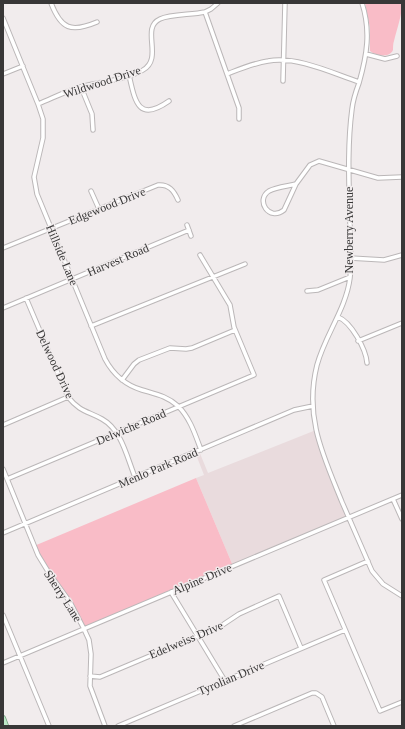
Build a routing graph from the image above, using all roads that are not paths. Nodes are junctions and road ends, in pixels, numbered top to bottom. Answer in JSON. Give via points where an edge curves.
{"nodes":[{"id":1,"x":51,"y":3,"type":"edge"},
{"id":2,"x":218,"y":3,"type":"edge"},
{"id":3,"x":285,"y":3,"type":"edge"},
{"id":4,"x":362,"y":3,"type":"edge"},
{"id":5,"x":205,"y":12,"type":"junction"},
{"id":6,"x":3,"y":18,"type":"edge"},
{"id":7,"x":97,"y":22,"type":"dead end"},
{"id":8,"x":366,"y":54,"type":"junction"},
{"id":9,"x":397,"y":56,"type":"dead end"},
{"id":10,"x":284,"y":60,"type":"junction"},
{"id":11,"x":23,"y":66,"type":"junction"},
{"id":12,"x":3,"y":74,"type":"edge"},
{"id":13,"x":227,"y":74,"type":"junction"},
{"id":14,"x":129,"y":75,"type":"junction"},
{"id":15,"x":283,"y":81,"type":"dead end"},
{"id":16,"x":359,"y":82,"type":"junction"},
{"id":17,"x":81,"y":87,"type":"junction"},
{"id":18,"x":168,"y":101,"type":"dead end"},
{"id":19,"x":38,"y":104,"type":"junction"},
{"id":20,"x":239,"y":119,"type":"dead end"},
{"id":21,"x":93,"y":130,"type":"dead end"},
{"id":22,"x":349,"y":169,"type":"junction"},
{"id":23,"x":402,"y":177,"type":"edge"},
{"id":24,"x":296,"y":184,"type":"junction"},
{"id":25,"x":91,"y":191,"type":"dead end"},
{"id":26,"x":178,"y":200,"type":"dead end"},
{"id":27,"x":99,"y":209,"type":"junction"},
{"id":28,"x":186,"y":225,"type":"dead end"},
{"id":29,"x":51,"y":229,"type":"junction"},
{"id":30,"x":189,"y":230,"type":"junction"},
{"id":31,"x":191,"y":236,"type":"dead end"},
{"id":32,"x":3,"y":248,"type":"edge"},
{"id":33,"x":200,"y":255,"type":"dead end"},
{"id":34,"x":402,"y":255,"type":"edge"},
{"id":35,"x":350,"y":258,"type":"junction"},
{"id":36,"x":245,"y":264,"type":"dead end"},
{"id":37,"x":213,"y":276,"type":"junction"},
{"id":38,"x":350,"y":278,"type":"junction"},
{"id":39,"x":72,"y":279,"type":"junction"},
{"id":40,"x":307,"y":291,"type":"dead end"},
{"id":41,"x":26,"y":298,"type":"junction"},
{"id":42,"x":3,"y":308,"type":"edge"},
{"id":43,"x":338,"y":317,"type":"junction"},
{"id":44,"x":402,"y":323,"type":"edge"},
{"id":45,"x":91,"y":326,"type":"junction"},
{"id":46,"x":235,"y":330,"type":"junction"},
{"id":47,"x":358,"y":341,"type":"junction"},
{"id":48,"x":367,"y":363,"type":"dead end"},
{"id":49,"x":122,"y":380,"type":"junction"},
{"id":50,"x":68,"y":398,"type":"junction"},
{"id":51,"x":313,"y":406,"type":"junction"},
{"id":52,"x":179,"y":407,"type":"junction"},
{"id":53,"x":3,"y":425,"type":"edge"},
{"id":54,"x":117,"y":433,"type":"junction"},
{"id":55,"x":201,"y":450,"type":"junction"},
{"id":56,"x":3,"y":469,"type":"edge"},
{"id":57,"x":135,"y":477,"type":"junction"},
{"id":58,"x":7,"y":479,"type":"junction"},
{"id":59,"x":402,"y":495,"type":"edge"},
{"id":60,"x":393,"y":499,"type":"junction"},
{"id":61,"x":349,"y":517,"type":"junction"},
{"id":62,"x":402,"y":519,"type":"edge"},
{"id":63,"x":25,"y":524,"type":"junction"},
{"id":64,"x":3,"y":533,"type":"edge"},
{"id":65,"x":368,"y":561,"type":"junction"},
{"id":66,"x":171,"y":592,"type":"junction"},
{"id":67,"x":402,"y":596,"type":"edge"},
{"id":68,"x":3,"y":615,"type":"edge"},
{"id":69,"x":84,"y":629,"type":"junction"},
{"id":70,"x":345,"y":630,"type":"junction"},
{"id":71,"x":198,"y":636,"type":"junction"},
{"id":72,"x":301,"y":648,"type":"junction"},
{"id":73,"x":19,"y":656,"type":"junction"},
{"id":74,"x":3,"y":663,"type":"edge"},
{"id":75,"x":90,"y":676,"type":"junction"},
{"id":76,"x":225,"y":681,"type":"junction"},
{"id":77,"x":402,"y":702,"type":"edge"},
{"id":78,"x":3,"y":718,"type":"edge"},
{"id":79,"x":6,"y":726,"type":"edge"},
{"id":80,"x":48,"y":726,"type":"edge"},
{"id":81,"x":105,"y":726,"type":"edge"},
{"id":82,"x":118,"y":726,"type":"edge"},
{"id":83,"x":234,"y":726,"type":"edge"},
{"id":84,"x":334,"y":726,"type":"edge"}],
"edges":[{"from":1,"to":7,"type":"street","via":[[58,19],[67,26],[76,28]]},
{"from":2,"to":5,"type":"street","name":"Wildwood Drive"},
{"from":3,"to":10,"type":"street"},
{"from":4,"to":8,"type":"street","name":"Newberry Avenue","via":[[368,33]]},
{"from":5,"to":13,"type":"street"},
{"from":5,"to":14,"type":"street","name":"Wildwood Drive","via":[[156,21],[152,31],[152,61],[143,70]]},
{"from":6,"to":11,"type":"street","name":"Hillside Lane"},
{"from":8,"to":9,"type":"street","via":[[385,58]]},
{"from":8,"to":16,"type":"street","name":"Newberry Avenue"},
{"from":10,"to":13,"type":"street","via":[[262,62]]},
{"from":10,"to":15,"type":"street"},
{"from":10,"to":16,"type":"street","via":[[302,63]]},
{"from":11,"to":12,"type":"street"},
{"from":11,"to":19,"type":"street","name":"Hillside Lane"},
{"from":13,"to":20,"type":"street","via":[[239,108]]},
{"from":14,"to":17,"type":"street","name":"Wildwood Drive"},
{"from":14,"to":18,"type":"street","via":[[135,100],[140,107],[152,110]]},
{"from":16,"to":22,"type":"street","name":"Newberry Avenue","via":[[352,107]]},
{"from":17,"to":19,"type":"street","name":"Wildwood Drive"},
{"from":17,"to":21,"type":"street","via":[[92,114]]},
{"from":19,"to":29,"type":"street","name":"Hillside Lane","via":[[44,131],[35,170],[35,183]]},
{"from":22,"to":23,"type":"street","via":[[378,178]]},
{"from":22,"to":24,"type":"street","via":[[316,162],[310,165]]},
{"from":22,"to":35,"type":"street","name":"Newberry Avenue"},
{"from":24,"to":24,"type":"street","via":[[268,192],[263,202],[266,210],[275,214],[284,210]]},
{"from":25,"to":27,"type":"street"},
{"from":26,"to":27,"type":"street","name":"Edgewood Drive","via":[[172,189],[161,185]]},
{"from":27,"to":29,"type":"street","name":"Edgewood Drive"},
{"from":28,"to":30,"type":"street"},
{"from":29,"to":32,"type":"street","name":"Edgewood Drive"},
{"from":29,"to":39,"type":"street","name":"Hillside Lane"},
{"from":30,"to":31,"type":"street"},
{"from":30,"to":39,"type":"street","name":"Harvest Road"},
{"from":33,"to":37,"type":"street"},
{"from":34,"to":35,"type":"street","via":[[384,260]]},
{"from":35,"to":38,"type":"street","name":"Newberry Avenue"},
{"from":36,"to":37,"type":"street"},
{"from":37,"to":45,"type":"street"},
{"from":37,"to":46,"type":"street","via":[[230,305]]},
{"from":38,"to":40,"type":"street","via":[[318,290]]},
{"from":38,"to":43,"type":"street","name":"Newberry Avenue"},
{"from":39,"to":41,"type":"street","name":"Harvest Road"},
{"from":39,"to":45,"type":"street","name":"Hillside Lane"},
{"from":41,"to":42,"type":"street","name":"Harvest Road"},
{"from":41,"to":50,"type":"street","name":"Delwood Drive"},
{"from":43,"to":47,"type":"street","via":[[347,323]]},
{"from":43,"to":51,"type":"street","name":"Newberry Avenue","via":[[325,342],[317,367]]},
{"from":44,"to":47,"type":"street"},
{"from":45,"to":49,"type":"street","name":"Hillside Lane","via":[[108,365]]},
{"from":46,"to":49,"type":"street","via":[[192,348],[170,348],[139,360]]},
{"from":46,"to":52,"type":"street","name":"Delwiche Road","via":[[254,375]]},
{"from":47,"to":48,"type":"street"},
{"from":49,"to":52,"type":"street","name":"Hillside Lane","via":[[164,397]]},
{"from":50,"to":53,"type":"street"},
{"from":50,"to":54,"type":"street","name":"Delwood Drive","via":[[82,410],[107,422]]},
{"from":51,"to":55,"type":"street","name":"Menlo Park Road","via":[[294,410]]},
{"from":51,"to":61,"type":"street","name":"Newberry Avenue","via":[[321,450]]},
{"from":52,"to":54,"type":"street","name":"Delwiche Road"},
{"from":52,"to":55,"type":"street","name":"Hillside Lane","via":[[188,418]]},
{"from":54,"to":57,"type":"street","name":"Delwood Drive"},
{"from":54,"to":58,"type":"street","name":"Delwiche Road"},
{"from":55,"to":57,"type":"street","name":"Menlo Park Road"},
{"from":56,"to":58,"type":"street","name":"Sherry Lane"},
{"from":57,"to":63,"type":"street","name":"Menlo Park Road"},
{"from":58,"to":63,"type":"street","name":"Sherry Lane"},
{"from":59,"to":60,"type":"street","name":"Alpine Drive"},
{"from":60,"to":61,"type":"street","name":"Alpine Drive"},
{"from":60,"to":62,"type":"street"},
{"from":61,"to":65,"type":"street","name":"Newberry Avenue"},
{"from":61,"to":66,"type":"street","name":"Alpine Drive"},
{"from":63,"to":64,"type":"street","name":"Menlo Park Road"},
{"from":63,"to":69,"type":"street","name":"Sherry Lane","via":[[43,564],[70,602]]},
{"from":65,"to":67,"type":"street","name":"Newberry Avenue","via":[[378,580]]},
{"from":65,"to":70,"type":"street","via":[[324,580]]},
{"from":66,"to":69,"type":"street","name":"Alpine Drive"},
{"from":66,"to":71,"type":"street"},
{"from":68,"to":73,"type":"street"},
{"from":69,"to":73,"type":"street","name":"Alpine Drive"},
{"from":69,"to":75,"type":"street","name":"Sherry Lane","via":[[91,654]]},
{"from":70,"to":72,"type":"street","name":"Tyrolian Drive"},
{"from":70,"to":77,"type":"street","via":[[380,711]]},
{"from":71,"to":72,"type":"street","name":"Edelweiss Drive","via":[[279,596]]},
{"from":71,"to":75,"type":"street","name":"Edelweiss Drive","via":[[100,677]]},
{"from":71,"to":76,"type":"street"},
{"from":72,"to":76,"type":"street","name":"Tyrolian Drive"},
{"from":73,"to":74,"type":"street","name":"Alpine Drive"},
{"from":73,"to":80,"type":"street"},
{"from":75,"to":81,"type":"street","name":"Sherry Lane","via":[[91,691]]},
{"from":76,"to":82,"type":"street","name":"Tyrolian Drive"},
{"from":78,"to":79,"type":"main road"},
{"from":83,"to":84,"type":"street","via":[[312,693],[322,697]]}]}
